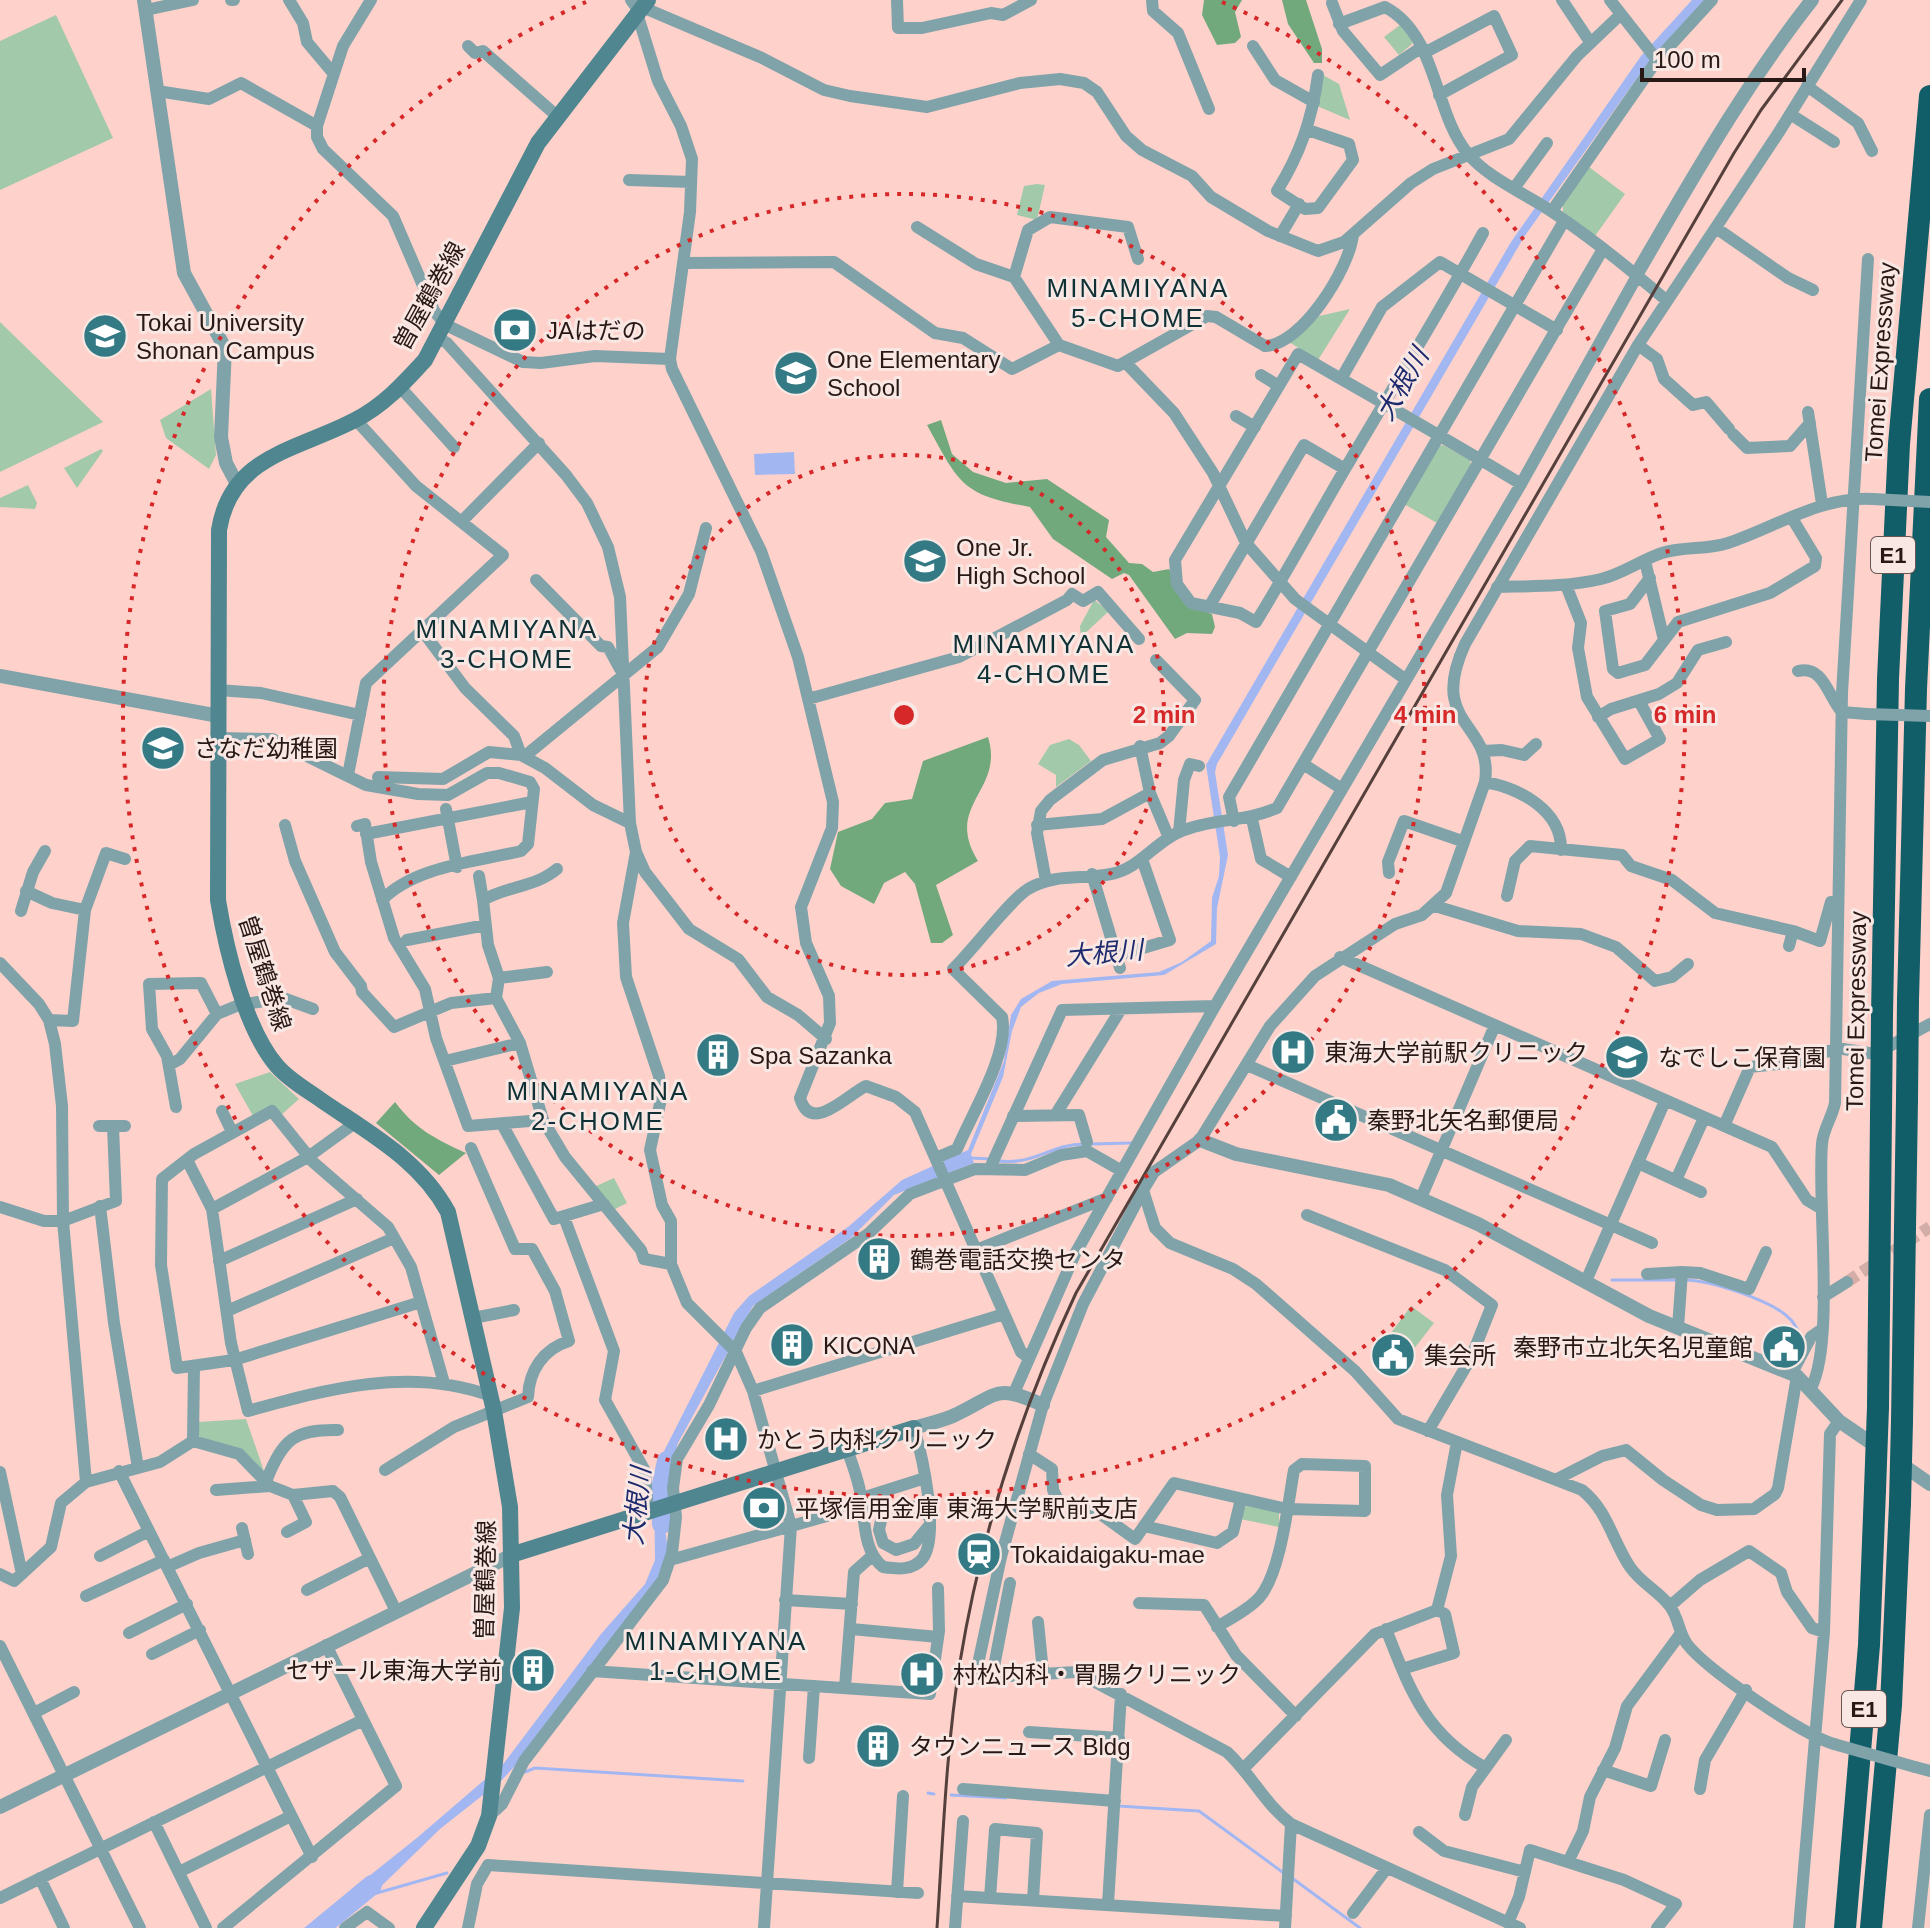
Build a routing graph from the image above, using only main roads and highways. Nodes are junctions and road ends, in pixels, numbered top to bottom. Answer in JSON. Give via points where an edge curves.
{"nodes":[{"id":1,"x":639,"y":6,"type":"edge"},
{"id":2,"x":1930,"y":96,"type":"edge"},
{"id":3,"x":1930,"y":399,"type":"edge"},
{"id":4,"x":914,"y":1428,"type":"road end"},
{"id":5,"x":514,"y":1554,"type":"junction"},
{"id":6,"x":424,"y":1928,"type":"edge"},
{"id":7,"x":1845,"y":1928,"type":"edge"},
{"id":8,"x":1871,"y":1928,"type":"edge"}],
"edges":[{"from":1,"to":5,"type":"main road","name":"曽屋鶴巻線","via":[[529,160],[442,332],[400,387],[356,420],[253,468],[236,482],[219,530],[218,900],[225,937],[261,1043],[279,1068],[412,1164],[434,1187],[451,1223],[504,1461]]},
{"from":2,"to":7,"type":"highway","name":"Tomei Expressway","number":"E1","bridge":true,"via":[[1893,565],[1878,1407],[1869,1645]]},
{"from":3,"to":8,"type":"highway","number":"E1","bridge":true,"via":[[1908,1000],[1900,1503],[1892,1691]]},
{"from":4,"to":5,"type":"main road"},
{"from":5,"to":6,"type":"main road","name":"曽屋鶴巻線","via":[[489,1813],[478,1846]]}]}
